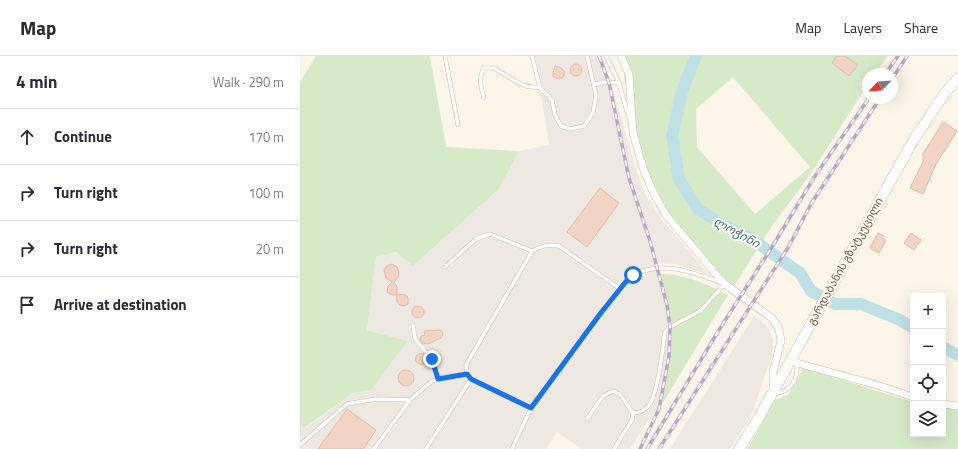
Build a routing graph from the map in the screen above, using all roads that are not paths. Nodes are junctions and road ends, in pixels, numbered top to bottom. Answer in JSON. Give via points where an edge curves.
{"nodes":[{"id":1,"x":445,"y":56,"type":"edge"},
{"id":2,"x":532,"y":56,"type":"edge"},
{"id":3,"x":587,"y":56,"type":"edge"},
{"id":4,"x":606,"y":56,"type":"edge"},
{"id":5,"x":621,"y":56,"type":"edge"},
{"id":6,"x":958,"y":78,"type":"edge"},
{"id":7,"x":619,"y":84,"type":"junction"},
{"id":8,"x":594,"y":85,"type":"junction"},
{"id":9,"x":540,"y":88,"type":"junction"},
{"id":10,"x":484,"y":98,"type":"dead end"},
{"id":11,"x":458,"y":125,"type":"dead end"},
{"id":12,"x":633,"y":132,"type":"junction"},
{"id":13,"x":532,"y":251,"type":"junction"},
{"id":14,"x":445,"y":267,"type":"dead end"},
{"id":15,"x":725,"y":284,"type":"junction"},
{"id":16,"x":620,"y":289,"type":"junction"},
{"id":17,"x":413,"y":325,"type":"dead end"},
{"id":18,"x":794,"y":360,"type":"junction"},
{"id":19,"x":467,"y":374,"type":"junction"},
{"id":20,"x":438,"y":379,"type":"junction"},
{"id":21,"x":471,"y":379,"type":"junction"},
{"id":22,"x":773,"y":390,"type":"junction"},
{"id":23,"x":910,"y":396,"type":"edge"},
{"id":24,"x":410,"y":400,"type":"junction"},
{"id":25,"x":946,"y":404,"type":"edge"},
{"id":26,"x":958,"y":406,"type":"edge"},
{"id":27,"x":531,"y":408,"type":"junction"},
{"id":28,"x":633,"y":413,"type":"junction"},
{"id":29,"x":587,"y":419,"type":"dead end"},
{"id":30,"x":300,"y":445,"type":"edge"},
{"id":31,"x":374,"y":449,"type":"edge"},
{"id":32,"x":426,"y":449,"type":"edge"},
{"id":33,"x":512,"y":449,"type":"edge"},
{"id":34,"x":614,"y":449,"type":"edge"},
{"id":35,"x":739,"y":449,"type":"edge"}],
"edges":[{"from":1,"to":11,"type":"lane"},
{"from":2,"to":9,"type":"lane"},
{"from":3,"to":8,"type":"lane"},
{"from":4,"to":7,"type":"lane"},
{"from":5,"to":12,"type":"street","via":[[629,74]]},
{"from":6,"to":18,"type":"main road","name":"გარდაბანის გზატკეცილი","via":[[913,141],[799,344]]},
{"from":7,"to":8,"type":"lane","via":[[603,82]]},
{"from":7,"to":12,"type":"lane"},
{"from":8,"to":9,"type":"lane","via":[[596,95],[593,113],[584,126],[570,130],[561,126],[555,115],[552,100]]},
{"from":9,"to":10,"type":"lane","via":[[526,86],[494,68],[484,68],[480,82]]},
{"from":12,"to":15,"type":"street","via":[[643,168],[666,214]]},
{"from":13,"to":14,"type":"lane","via":[[490,234],[476,238]]},
{"from":13,"to":16,"type":"lane","via":[[539,247],[559,246]]},
{"from":13,"to":19,"type":"lane","via":[[466,365]]},
{"from":15,"to":16,"type":"lane","via":[[690,272],[657,268],[638,272]]},
{"from":15,"to":22,"type":"street","via":[[772,318],[779,329],[781,341],[773,372]]},
{"from":15,"to":28,"type":"lane","via":[[700,311],[665,332],[653,399],[646,409]]},
{"from":16,"to":27,"type":"lane"},
{"from":17,"to":20,"type":"lane","via":[[415,339],[432,359]]},
{"from":18,"to":22,"type":"main road","name":"გარდაბანის გზატკეცილი"},
{"from":18,"to":23,"type":"street"},
{"from":19,"to":20,"type":"lane"},
{"from":19,"to":21,"type":"lane"},
{"from":20,"to":24,"type":"lane"},
{"from":21,"to":27,"type":"lane"},
{"from":21,"to":32,"type":"lane"},
{"from":22,"to":35,"type":"main road","name":"გარდაბანის გზატკეცილი"},
{"from":24,"to":30,"type":"lane","via":[[376,399],[347,404]]},
{"from":24,"to":31,"type":"lane"},
{"from":25,"to":26,"type":"street"},
{"from":27,"to":33,"type":"lane"},
{"from":28,"to":29,"type":"lane","via":[[620,395],[613,391],[603,396]]},
{"from":28,"to":34,"type":"lane","via":[[632,420]]}]}
